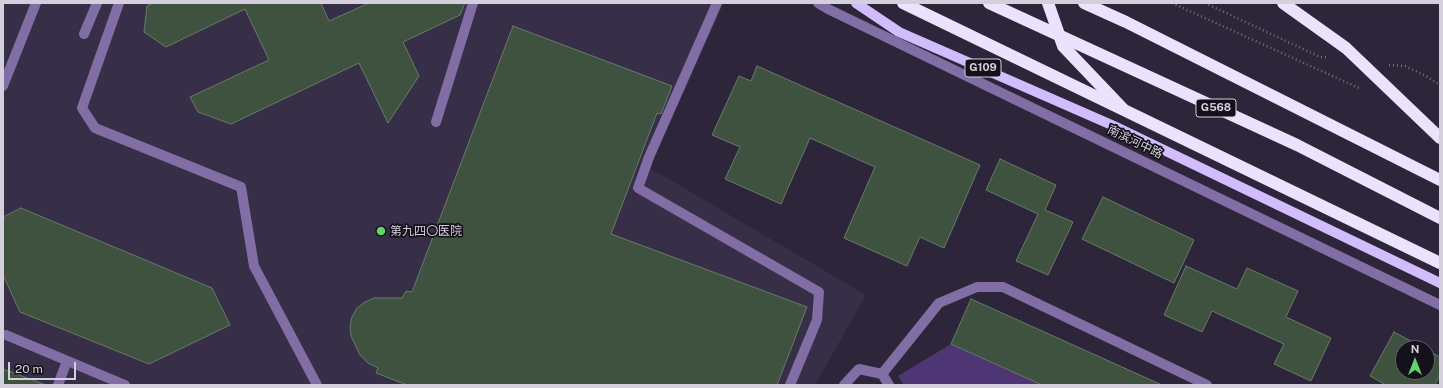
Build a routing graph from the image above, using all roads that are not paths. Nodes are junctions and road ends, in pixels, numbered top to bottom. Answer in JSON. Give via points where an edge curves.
{"nodes":[{"id":1,"x":36,"y":3,"type":"edge"},
{"id":2,"x":97,"y":3,"type":"edge"},
{"id":3,"x":119,"y":3,"type":"edge"},
{"id":4,"x":474,"y":3,"type":"edge"},
{"id":5,"x":717,"y":3,"type":"edge"},
{"id":6,"x":818,"y":3,"type":"edge"},
{"id":7,"x":856,"y":3,"type":"edge"},
{"id":8,"x":903,"y":3,"type":"edge"},
{"id":9,"x":989,"y":3,"type":"edge"},
{"id":10,"x":1048,"y":3,"type":"edge"},
{"id":11,"x":1084,"y":3,"type":"edge"},
{"id":12,"x":1283,"y":3,"type":"edge"},
{"id":13,"x":84,"y":34,"type":"dead end"},
{"id":14,"x":3,"y":86,"type":"edge"},
{"id":15,"x":1122,"y":109,"type":"junction"},
{"id":16,"x":436,"y":122,"type":"dead end"},
{"id":17,"x":1440,"y":138,"type":"edge"},
{"id":18,"x":1440,"y":180,"type":"edge"},
{"id":19,"x":1440,"y":218,"type":"edge"},
{"id":20,"x":1440,"y":263,"type":"edge"},
{"id":21,"x":1440,"y":283,"type":"edge"},
{"id":22,"x":1440,"y":305,"type":"edge"},
{"id":23,"x":6,"y":335,"type":"dead end"},
{"id":24,"x":67,"y":361,"type":"junction"},
{"id":25,"x":882,"y":374,"type":"junction"},
{"id":26,"x":58,"y":385,"type":"edge"},
{"id":27,"x":124,"y":385,"type":"edge"},
{"id":28,"x":317,"y":385,"type":"edge"},
{"id":29,"x":790,"y":385,"type":"edge"},
{"id":30,"x":844,"y":385,"type":"edge"},
{"id":31,"x":889,"y":385,"type":"edge"},
{"id":32,"x":1208,"y":385,"type":"edge"}],
"edges":[{"from":1,"to":14,"type":"street"},
{"from":2,"to":13,"type":"street"},
{"from":3,"to":28,"type":"street","via":[[82,108],[95,128],[241,186],[254,266]]},
{"from":4,"to":16,"type":"street"},
{"from":5,"to":29,"type":"street","via":[[649,157],[638,188],[819,292],[817,320]]},
{"from":6,"to":22,"type":"street","name":"南滨河中路"},
{"from":7,"to":21,"type":"main road","number":"G109","via":[[899,32],[1114,126]]},
{"from":8,"to":15,"type":"highway","name":"南滨河中路"},
{"from":9,"to":19,"type":"highway","number":"G568","via":[[1297,145]]},
{"from":10,"to":15,"type":"highway","bridge":true,"via":[[1063,46]]},
{"from":11,"to":18,"type":"highway"},
{"from":12,"to":17,"type":"highway","bridge":true,"via":[[1346,48]]},
{"from":15,"to":20,"type":"highway","name":"南滨河中路"},
{"from":23,"to":24,"type":"street"},
{"from":24,"to":26,"type":"street"},
{"from":24,"to":27,"type":"street"},
{"from":25,"to":30,"type":"street","via":[[859,369]]},
{"from":25,"to":31,"type":"street"},
{"from":25,"to":32,"type":"street","via":[[939,303],[977,287],[1003,287]]}]}
